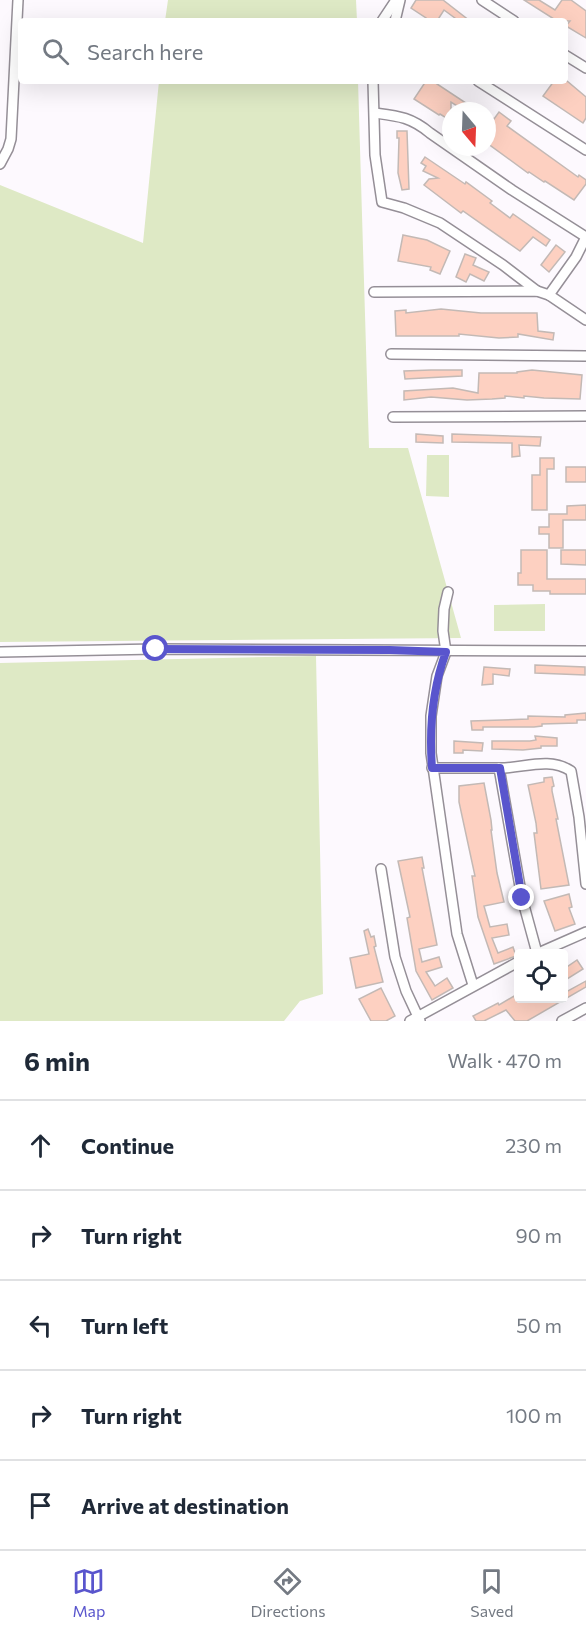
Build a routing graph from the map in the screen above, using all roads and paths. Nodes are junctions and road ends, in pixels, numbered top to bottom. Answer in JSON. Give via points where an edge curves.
{"nodes":[{"id":1,"x":18,"y":0,"type":"edge"},
{"id":2,"x":398,"y":0,"type":"edge"},
{"id":3,"x":482,"y":0,"type":"edge"},
{"id":4,"x":384,"y":18,"type":"edge"},
{"id":5,"x":395,"y":18,"type":"edge"},
{"id":6,"x":509,"y":18,"type":"edge"},
{"id":7,"x":568,"y":57,"type":"edge"},
{"id":8,"x":586,"y":68,"type":"edge"},
{"id":9,"x":373,"y":84,"type":"edge"},
{"id":10,"x":483,"y":84,"type":"edge"},
{"id":11,"x":375,"y":113,"type":"junction"},
{"id":12,"x":586,"y":150,"type":"edge"},
{"id":13,"x":0,"y":164,"type":"edge"},
{"id":14,"x":586,"y":237,"type":"edge"},
{"id":15,"x":537,"y":291,"type":"junction"},
{"id":16,"x":374,"y":292,"type":"dead end"},
{"id":17,"x":549,"y":295,"type":"junction"},
{"id":18,"x":586,"y":320,"type":"edge"},
{"id":19,"x":392,"y":354,"type":"dead end"},
{"id":20,"x":586,"y":356,"type":"edge"},
{"id":21,"x":586,"y":416,"type":"edge"},
{"id":22,"x":393,"y":417,"type":"dead end"},
{"id":23,"x":448,"y":592,"type":"dead end"},
{"id":24,"x":586,"y":651,"type":"edge"},
{"id":25,"x":0,"y":652,"type":"edge"},
{"id":26,"x":446,"y":652,"type":"junction"},
{"id":27,"x":432,"y":768,"type":"junction"},
{"id":28,"x":500,"y":768,"type":"junction"},
{"id":29,"x":584,"y":851,"type":"edge"},
{"id":30,"x":381,"y":869,"type":"dead end"},
{"id":31,"x":586,"y":884,"type":"edge"},
{"id":32,"x":586,"y":932,"type":"edge"},
{"id":33,"x":536,"y":949,"type":"edge"},
{"id":34,"x":546,"y":949,"type":"edge"},
{"id":35,"x":514,"y":964,"type":"edge"},
{"id":36,"x":473,"y":985,"type":"junction"},
{"id":37,"x":586,"y":1008,"type":"edge"},
{"id":38,"x":416,"y":1020,"type":"edge"},
{"id":39,"x":562,"y":1021,"type":"edge"}],
"edges":[{"from":1,"to":13,"type":"street","via":[[10,139]]},
{"from":2,"to":4,"type":"street"},
{"from":2,"to":5,"type":"street"},
{"from":3,"to":6,"type":"street"},
{"from":7,"to":8,"type":"street"},
{"from":9,"to":11,"type":"street"},
{"from":10,"to":12,"type":"street"},
{"from":11,"to":14,"type":"street","via":[[402,116],[417,123],[499,182]]},
{"from":11,"to":15,"type":"street","via":[[375,155],[382,202],[440,223]]},
{"from":14,"to":17,"type":"street"},
{"from":15,"to":16,"type":"street"},
{"from":15,"to":17,"type":"street"},
{"from":17,"to":18,"type":"street"},
{"from":19,"to":20,"type":"street"},
{"from":21,"to":22,"type":"street"},
{"from":23,"to":26,"type":"street","via":[[442,631]]},
{"from":24,"to":26,"type":"street"},
{"from":25,"to":26,"type":"street"},
{"from":26,"to":27,"type":"street","via":[[437,676],[431,716]]},
{"from":27,"to":28,"type":"street"},
{"from":27,"to":36,"type":"street","via":[[457,934]]},
{"from":28,"to":29,"type":"street","via":[[550,764],[571,771]]},
{"from":28,"to":33,"type":"street","via":[[522,898]]},
{"from":29,"to":31,"type":"street"},
{"from":30,"to":38,"type":"street","via":[[395,957]]},
{"from":32,"to":34,"type":"street"},
{"from":35,"to":36,"type":"street"},
{"from":36,"to":38,"type":"street"},
{"from":37,"to":39,"type":"street"}]}
